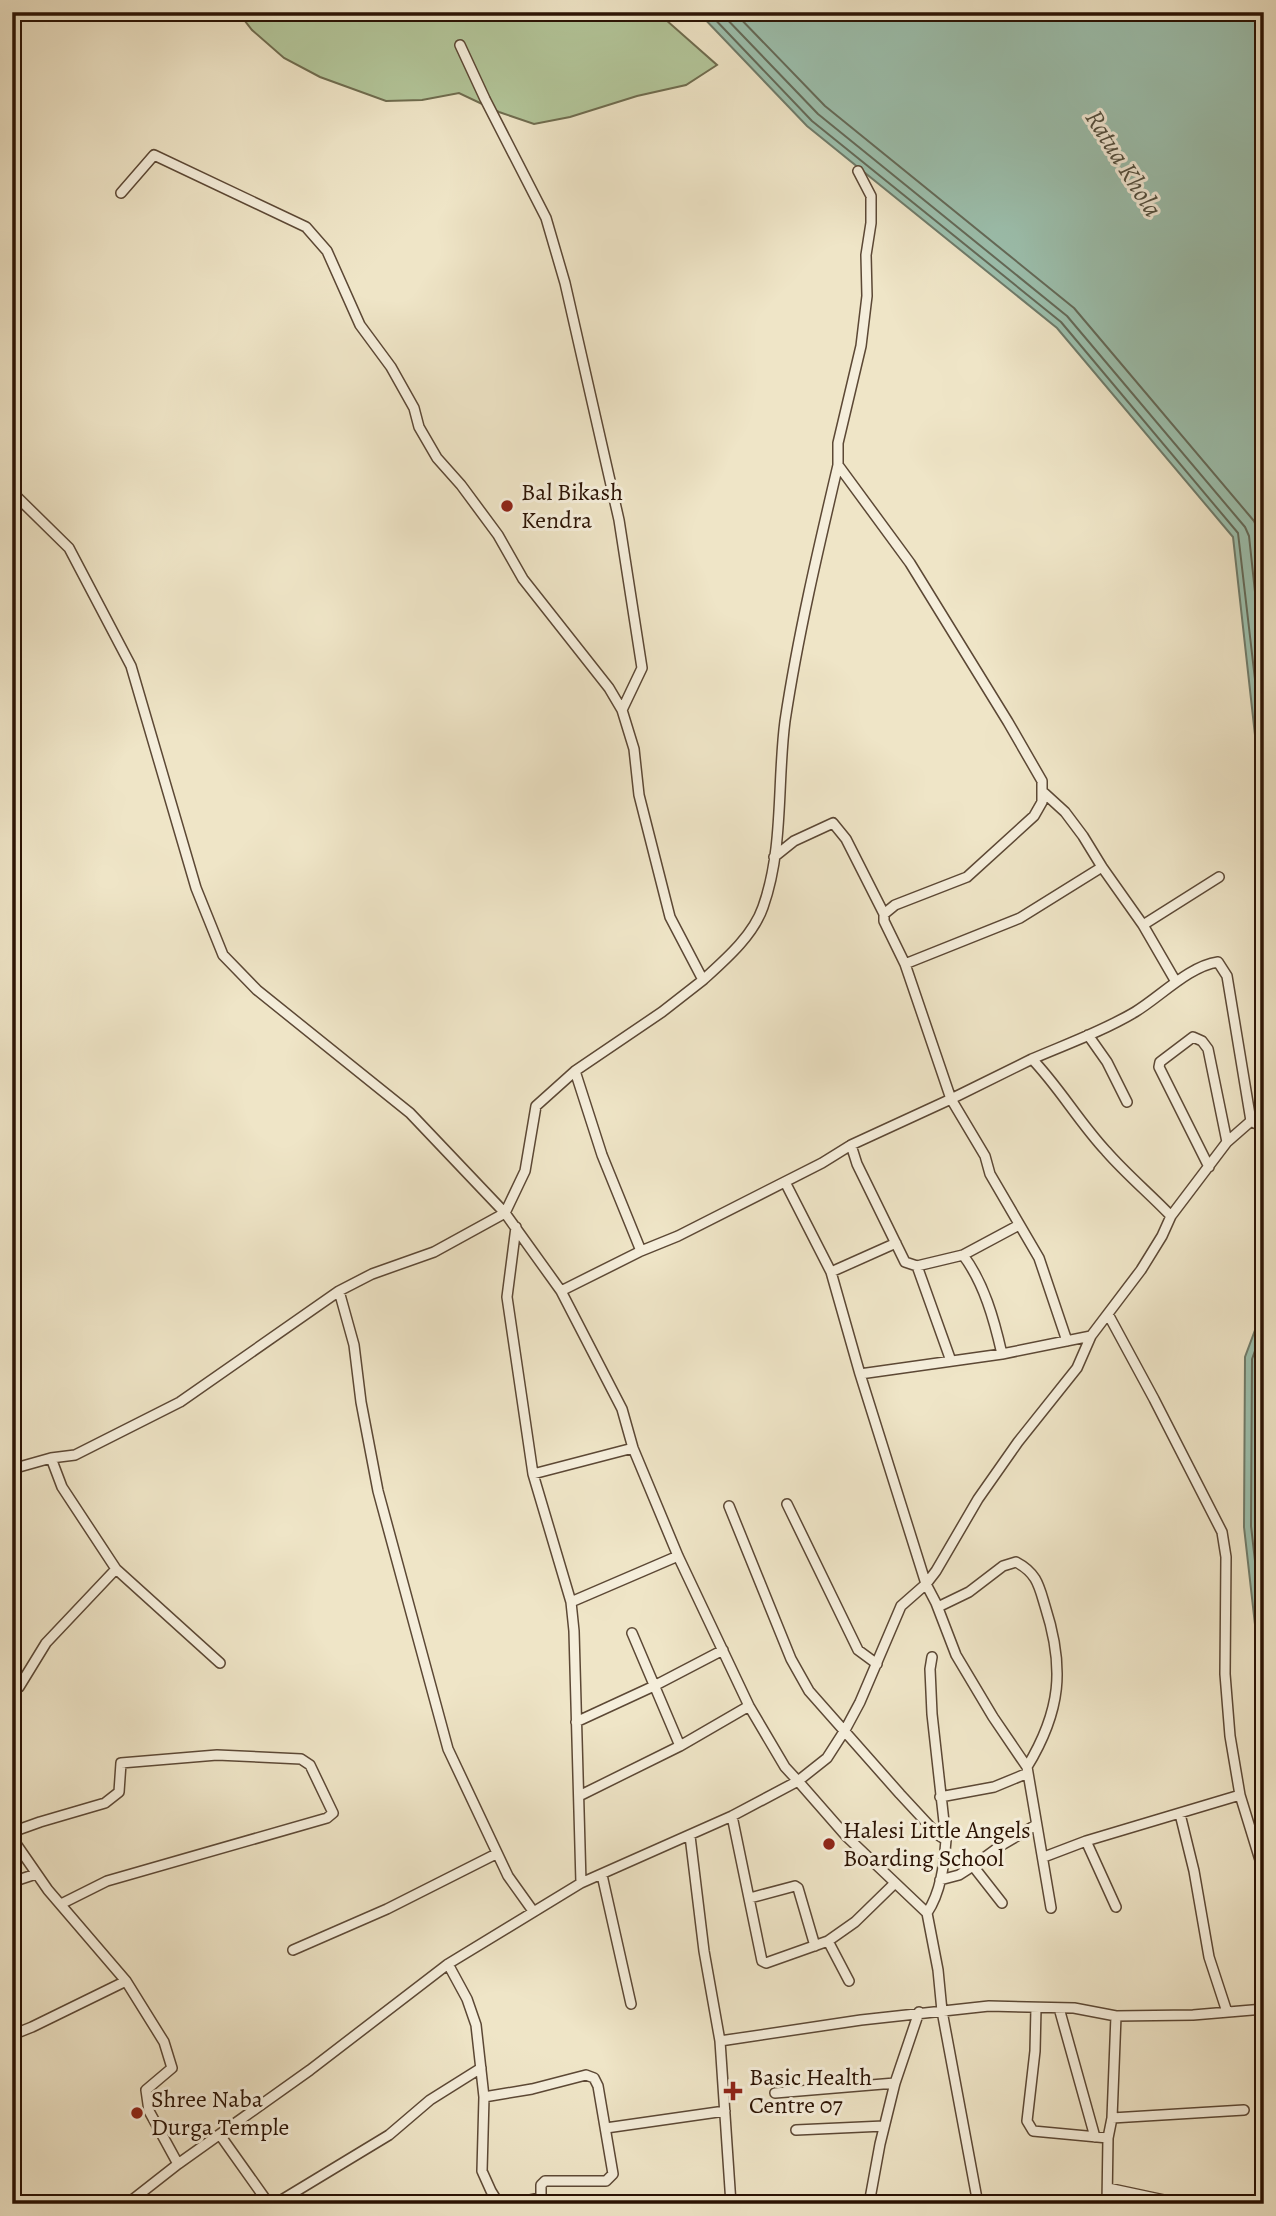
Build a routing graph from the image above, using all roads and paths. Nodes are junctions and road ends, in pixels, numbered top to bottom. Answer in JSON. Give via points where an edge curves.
{"nodes":[{"id":1,"x":460,"y":45,"type":"dead end"},
{"id":2,"x":858,"y":171,"type":"dead end"},
{"id":3,"x":121,"y":193,"type":"dead end"},
{"id":4,"x":838,"y":465,"type":"junction"},
{"id":5,"x":12,"y":492,"type":"edge"},
{"id":6,"x":622,"y":710,"type":"junction"},
{"id":7,"x":1042,"y":792,"type":"junction"},
{"id":8,"x":775,"y":857,"type":"junction"},
{"id":9,"x":1102,"y":867,"type":"junction"},
{"id":10,"x":1219,"y":877,"type":"dead end"},
{"id":11,"x":884,"y":914,"type":"junction"},
{"id":12,"x":1143,"y":925,"type":"junction"},
{"id":13,"x":905,"y":964,"type":"junction"},
{"id":14,"x":703,"y":980,"type":"junction"},
{"id":15,"x":1176,"y":982,"type":"junction"},
{"id":16,"x":1088,"y":1035,"type":"junction"},
{"id":17,"x":1032,"y":1059,"type":"junction"},
{"id":18,"x":575,"y":1071,"type":"junction"},
{"id":19,"x":951,"y":1099,"type":"junction"},
{"id":20,"x":1127,"y":1102,"type":"dead end"},
{"id":21,"x":1251,"y":1121,"type":"junction"},
{"id":22,"x":1264,"y":1128,"type":"edge"},
{"id":23,"x":1227,"y":1142,"type":"junction"},
{"id":24,"x":851,"y":1145,"type":"junction"},
{"id":25,"x":1209,"y":1167,"type":"junction"},
{"id":26,"x":785,"y":1182,"type":"junction"},
{"id":27,"x":505,"y":1213,"type":"junction"},
{"id":28,"x":1171,"y":1216,"type":"junction"},
{"id":29,"x":1018,"y":1225,"type":"junction"},
{"id":30,"x":516,"y":1227,"type":"junction"},
{"id":31,"x":896,"y":1243,"type":"junction"},
{"id":32,"x":641,"y":1251,"type":"junction"},
{"id":33,"x":963,"y":1255,"type":"junction"},
{"id":34,"x":917,"y":1266,"type":"junction"},
{"id":35,"x":831,"y":1272,"type":"junction"},
{"id":36,"x":561,"y":1291,"type":"junction"},
{"id":37,"x":340,"y":1292,"type":"junction"},
{"id":38,"x":1108,"y":1314,"type":"junction"},
{"id":39,"x":1091,"y":1336,"type":"junction"},
{"id":40,"x":1067,"y":1341,"type":"junction"},
{"id":41,"x":1002,"y":1354,"type":"junction"},
{"id":42,"x":951,"y":1361,"type":"junction"},
{"id":43,"x":860,"y":1374,"type":"junction"},
{"id":44,"x":633,"y":1448,"type":"junction"},
{"id":45,"x":51,"y":1458,"type":"junction"},
{"id":46,"x":12,"y":1469,"type":"edge"},
{"id":47,"x":533,"y":1474,"type":"junction"},
{"id":48,"x":787,"y":1504,"type":"dead end"},
{"id":49,"x":729,"y":1506,"type":"dead end"},
{"id":50,"x":678,"y":1556,"type":"junction"},
{"id":51,"x":116,"y":1569,"type":"junction"},
{"id":52,"x":926,"y":1584,"type":"junction"},
{"id":53,"x":571,"y":1602,"type":"junction"},
{"id":54,"x":937,"y":1607,"type":"junction"},
{"id":55,"x":632,"y":1633,"type":"dead end"},
{"id":56,"x":723,"y":1650,"type":"junction"},
{"id":57,"x":932,"y":1657,"type":"dead end"},
{"id":58,"x":219,"y":1663,"type":"dead end"},
{"id":59,"x":877,"y":1664,"type":"junction"},
{"id":60,"x":654,"y":1686,"type":"junction"},
{"id":61,"x":12,"y":1690,"type":"edge"},
{"id":62,"x":749,"y":1706,"type":"junction"},
{"id":63,"x":576,"y":1722,"type":"junction"},
{"id":64,"x":845,"y":1730,"type":"junction"},
{"id":65,"x":680,"y":1746,"type":"junction"},
{"id":66,"x":1028,"y":1770,"type":"junction"},
{"id":67,"x":798,"y":1781,"type":"junction"},
{"id":68,"x":1240,"y":1795,"type":"junction"},
{"id":69,"x":579,"y":1796,"type":"junction"},
{"id":70,"x":940,"y":1797,"type":"junction"},
{"id":71,"x":1180,"y":1814,"type":"junction"},
{"id":72,"x":733,"y":1816,"type":"junction"},
{"id":73,"x":1036,"y":1825,"type":"junction"},
{"id":74,"x":12,"y":1835,"type":"edge"},
{"id":75,"x":690,"y":1836,"type":"junction"},
{"id":76,"x":946,"y":1839,"type":"junction"},
{"id":77,"x":1086,"y":1841,"type":"junction"},
{"id":78,"x":496,"y":1854,"type":"junction"},
{"id":79,"x":1044,"y":1857,"type":"junction"},
{"id":80,"x":973,"y":1866,"type":"junction"},
{"id":81,"x":1264,"y":1873,"type":"edge"},
{"id":82,"x":36,"y":1874,"type":"junction"},
{"id":83,"x":602,"y":1875,"type":"junction"},
{"id":84,"x":940,"y":1880,"type":"junction"},
{"id":85,"x":12,"y":1882,"type":"edge"},
{"id":86,"x":581,"y":1883,"type":"junction"},
{"id":87,"x":895,"y":1883,"type":"junction"},
{"id":88,"x":750,"y":1898,"type":"junction"},
{"id":89,"x":1002,"y":1903,"type":"dead end"},
{"id":90,"x":61,"y":1904,"type":"junction"},
{"id":91,"x":1116,"y":1907,"type":"dead end"},
{"id":92,"x":1051,"y":1908,"type":"dead end"},
{"id":93,"x":533,"y":1911,"type":"junction"},
{"id":94,"x":927,"y":1913,"type":"junction"},
{"id":95,"x":828,"y":1941,"type":"junction"},
{"id":96,"x":816,"y":1946,"type":"junction"},
{"id":97,"x":293,"y":1951,"type":"dead end"},
{"id":98,"x":448,"y":1964,"type":"junction"},
{"id":99,"x":126,"y":1981,"type":"junction"},
{"id":100,"x":849,"y":1981,"type":"dead end"},
{"id":101,"x":631,"y":2004,"type":"dead end"},
{"id":102,"x":1036,"y":2008,"type":"junction"},
{"id":103,"x":1059,"y":2008,"type":"junction"},
{"id":104,"x":1264,"y":2009,"type":"edge"},
{"id":105,"x":942,"y":2011,"type":"junction"},
{"id":106,"x":919,"y":2012,"type":"junction"},
{"id":107,"x":1227,"y":2012,"type":"junction"},
{"id":108,"x":1116,"y":2016,"type":"junction"},
{"id":109,"x":12,"y":2035,"type":"edge"},
{"id":110,"x":720,"y":2041,"type":"junction"},
{"id":111,"x":481,"y":2068,"type":"junction"},
{"id":112,"x":895,"y":2083,"type":"junction"},
{"id":113,"x":775,"y":2093,"type":"dead end"},
{"id":114,"x":484,"y":2097,"type":"junction"},
{"id":115,"x":1244,"y":2110,"type":"dead end"},
{"id":116,"x":725,"y":2111,"type":"junction"},
{"id":117,"x":1112,"y":2119,"type":"junction"},
{"id":118,"x":884,"y":2126,"type":"junction"},
{"id":119,"x":606,"y":2128,"type":"junction"},
{"id":120,"x":796,"y":2130,"type":"dead end"},
{"id":121,"x":220,"y":2136,"type":"junction"},
{"id":122,"x":1095,"y":2137,"type":"junction"},
{"id":123,"x":1108,"y":2138,"type":"junction"},
{"id":124,"x":178,"y":2164,"type":"junction"},
{"id":125,"x":1108,"y":2188,"type":"junction"},
{"id":126,"x":540,"y":2201,"type":"edge"},
{"id":127,"x":127,"y":2204,"type":"edge"},
{"id":128,"x":269,"y":2204,"type":"edge"},
{"id":129,"x":275,"y":2204,"type":"edge"},
{"id":130,"x":499,"y":2204,"type":"edge"},
{"id":131,"x":511,"y":2204,"type":"edge"},
{"id":132,"x":731,"y":2204,"type":"edge"},
{"id":133,"x":869,"y":2204,"type":"edge"},
{"id":134,"x":978,"y":2204,"type":"edge"},
{"id":135,"x":1107,"y":2204,"type":"edge"},
{"id":136,"x":1183,"y":2204,"type":"edge"}],
"edges":[{"from":1,"to":6,"type":"street","via":[[546,218],[565,284],[619,520],[642,668]]},
{"from":2,"to":4,"type":"street","via":[[871,196],[867,296],[861,346],[838,443]]},
{"from":3,"to":6,"type":"street","via":[[154,155],[306,227],[327,251],[360,325],[391,367],[437,458],[498,535],[523,579]]},
{"from":4,"to":7,"type":"street","via":[[924,586],[1009,722],[1042,781]]},
{"from":4,"to":8,"type":"street","via":[[805,606],[785,723]]},
{"from":5,"to":27,"type":"street","via":[[68,548],[131,666],[196,888],[223,955],[257,990],[410,1113]]},
{"from":6,"to":14,"type":"street","via":[[670,917]]},
{"from":7,"to":9,"type":"street","via":[[1065,812]]},
{"from":7,"to":11,"type":"street","via":[[1034,816],[967,877],[895,905]]},
{"from":8,"to":11,"type":"street","via":[[794,841],[833,823],[846,839]]},
{"from":8,"to":14,"type":"street","via":[[763,908],[749,932]]},
{"from":9,"to":12,"type":"street"},
{"from":9,"to":13,"type":"street","via":[[1020,918]]},
{"from":10,"to":12,"type":"street"},
{"from":11,"to":13,"type":"street"},
{"from":12,"to":15,"type":"street"},
{"from":13,"to":19,"type":"street"},
{"from":14,"to":18,"type":"street"},
{"from":15,"to":16,"type":"street","via":[[1135,1012]]},
{"from":15,"to":21,"type":"street","via":[[1218,962],[1227,976]]},
{"from":16,"to":17,"type":"street"},
{"from":16,"to":20,"type":"street"},
{"from":17,"to":19,"type":"street"},
{"from":17,"to":28,"type":"street","via":[[1106,1152]]},
{"from":18,"to":27,"type":"street","via":[[536,1106],[525,1171]]},
{"from":18,"to":32,"type":"street","via":[[602,1155]]},
{"from":19,"to":24,"type":"street"},
{"from":19,"to":29,"type":"street"},
{"from":21,"to":22,"type":"street"},
{"from":21,"to":23,"type":"street"},
{"from":23,"to":25,"type":"street"},
{"from":23,"to":25,"type":"street","via":[[1208,1049],[1193,1037],[1159,1067]]},
{"from":24,"to":26,"type":"street"},
{"from":24,"to":31,"type":"street"},
{"from":25,"to":28,"type":"street"},
{"from":26,"to":32,"type":"street"},
{"from":26,"to":35,"type":"street"},
{"from":27,"to":30,"type":"street"},
{"from":27,"to":37,"type":"street","via":[[434,1252],[372,1274]]},
{"from":28,"to":38,"type":"street","via":[[1141,1270]]},
{"from":29,"to":33,"type":"street"},
{"from":29,"to":40,"type":"street","via":[[1039,1258]]},
{"from":30,"to":36,"type":"street"},
{"from":30,"to":47,"type":"street","via":[[507,1297]]},
{"from":31,"to":34,"type":"street","via":[[905,1262]]},
{"from":31,"to":35,"type":"street"},
{"from":32,"to":36,"type":"street"},
{"from":33,"to":34,"type":"street"},
{"from":33,"to":41,"type":"street","via":[[982,1288]]},
{"from":34,"to":42,"type":"street"},
{"from":35,"to":43,"type":"street"},
{"from":36,"to":44,"type":"street","via":[[622,1409]]},
{"from":37,"to":45,"type":"street","via":[[180,1402],[75,1455]]},
{"from":37,"to":78,"type":"street","via":[[355,1345],[378,1491],[448,1749]]},
{"from":38,"to":39,"type":"street"},
{"from":38,"to":68,"type":"street","via":[[1222,1532],[1225,1674]]},
{"from":39,"to":40,"type":"street"},
{"from":39,"to":52,"type":"street","via":[[1077,1368],[978,1499]]},
{"from":40,"to":41,"type":"street"},
{"from":41,"to":42,"type":"street"},
{"from":42,"to":43,"type":"street"},
{"from":43,"to":52,"type":"street"},
{"from":44,"to":47,"type":"street"},
{"from":44,"to":50,"type":"street"},
{"from":45,"to":46,"type":"street"},
{"from":45,"to":51,"type":"street","via":[[62,1487]]},
{"from":47,"to":53,"type":"street"},
{"from":48,"to":59,"type":"street","via":[[858,1650]]},
{"from":49,"to":64,"type":"street","via":[[791,1659],[809,1691]]},
{"from":50,"to":53,"type":"street"},
{"from":50,"to":56,"type":"street"},
{"from":51,"to":58,"type":"street"},
{"from":51,"to":61,"type":"street","via":[[46,1643],[19,1687]]},
{"from":52,"to":54,"type":"street"},
{"from":52,"to":59,"type":"street","via":[[901,1606]]},
{"from":53,"to":63,"type":"street"},
{"from":54,"to":66,"type":"street","via":[[969,1679]]},
{"from":54,"to":66,"type":"street","via":[[1016,1562],[1037,1580],[1059,1665],[1046,1731]]},
{"from":55,"to":60,"type":"street"},
{"from":56,"to":60,"type":"street"},
{"from":56,"to":62,"type":"street"},
{"from":57,"to":70,"type":"street"},
{"from":59,"to":64,"type":"street"},
{"from":60,"to":63,"type":"street"},
{"from":60,"to":65,"type":"street"},
{"from":62,"to":65,"type":"street"},
{"from":62,"to":67,"type":"street"},
{"from":63,"to":69,"type":"street"},
{"from":64,"to":67,"type":"street","via":[[827,1758]]},
{"from":64,"to":76,"type":"street"},
{"from":65,"to":69,"type":"street"},
{"from":66,"to":70,"type":"street","via":[[994,1787]]},
{"from":66,"to":73,"type":"street"},
{"from":67,"to":72,"type":"street"},
{"from":67,"to":87,"type":"street"},
{"from":68,"to":71,"type":"street"},
{"from":68,"to":81,"type":"street"},
{"from":69,"to":86,"type":"street"},
{"from":70,"to":76,"type":"street"},
{"from":71,"to":77,"type":"street"},
{"from":71,"to":107,"type":"street","via":[[1209,1957]]},
{"from":72,"to":75,"type":"street"},
{"from":72,"to":88,"type":"street"},
{"from":73,"to":79,"type":"street"},
{"from":73,"to":80,"type":"street"},
{"from":74,"to":82,"type":"street"},
{"from":74,"to":90,"type":"street","via":[[105,1803],[119,1792],[121,1763],[217,1755],[300,1759],[310,1765],[333,1813],[107,1881]]},
{"from":75,"to":83,"type":"street"},
{"from":75,"to":110,"type":"street"},
{"from":76,"to":84,"type":"street"},
{"from":77,"to":79,"type":"street"},
{"from":77,"to":91,"type":"street"},
{"from":78,"to":93,"type":"street"},
{"from":78,"to":97,"type":"street"},
{"from":79,"to":92,"type":"street"},
{"from":80,"to":84,"type":"street"},
{"from":80,"to":89,"type":"street"},
{"from":82,"to":85,"type":"street"},
{"from":82,"to":90,"type":"street"},
{"from":83,"to":86,"type":"street"},
{"from":83,"to":101,"type":"street"},
{"from":84,"to":94,"type":"street"},
{"from":86,"to":93,"type":"street"},
{"from":87,"to":94,"type":"street"},
{"from":87,"to":95,"type":"street"},
{"from":88,"to":96,"type":"street","via":[[798,1888]]},
{"from":88,"to":96,"type":"street","via":[[762,1961]]},
{"from":90,"to":99,"type":"street"},
{"from":93,"to":98,"type":"street"},
{"from":94,"to":105,"type":"street"},
{"from":95,"to":96,"type":"street"},
{"from":95,"to":100,"type":"street"},
{"from":98,"to":111,"type":"street","via":[[476,2025]]},
{"from":98,"to":121,"type":"street"},
{"from":99,"to":109,"type":"street"},
{"from":99,"to":124,"type":"street","via":[[164,2042],[172,2068],[146,2090],[149,2111]]},
{"from":102,"to":103,"type":"street"},
{"from":102,"to":105,"type":"street"},
{"from":102,"to":122,"type":"street","via":[[1027,2121],[1032,2131]]},
{"from":103,"to":108,"type":"street"},
{"from":103,"to":122,"type":"street"},
{"from":104,"to":107,"type":"street"},
{"from":105,"to":106,"type":"street"},
{"from":105,"to":134,"type":"street"},
{"from":106,"to":110,"type":"street"},
{"from":106,"to":112,"type":"street"},
{"from":107,"to":108,"type":"street"},
{"from":108,"to":117,"type":"street"},
{"from":110,"to":116,"type":"street"},
{"from":111,"to":114,"type":"street"},
{"from":111,"to":129,"type":"street","via":[[388,2135]]},
{"from":112,"to":113,"type":"street"},
{"from":112,"to":118,"type":"street"},
{"from":114,"to":119,"type":"street","via":[[586,2075],[598,2086]]},
{"from":114,"to":130,"type":"street","via":[[482,2171]]},
{"from":115,"to":117,"type":"street"},
{"from":116,"to":119,"type":"street"},
{"from":116,"to":132,"type":"street"},
{"from":117,"to":123,"type":"street"},
{"from":118,"to":120,"type":"street"},
{"from":118,"to":133,"type":"street"},
{"from":119,"to":126,"type":"street","via":[[613,2174],[606,2181],[545,2180]]},
{"from":121,"to":124,"type":"street"},
{"from":121,"to":128,"type":"street"},
{"from":122,"to":123,"type":"street"},
{"from":123,"to":125,"type":"street"},
{"from":124,"to":127,"type":"street"},
{"from":125,"to":135,"type":"street"},
{"from":125,"to":136,"type":"street"},
{"from":126,"to":131,"type":"street"}]}
